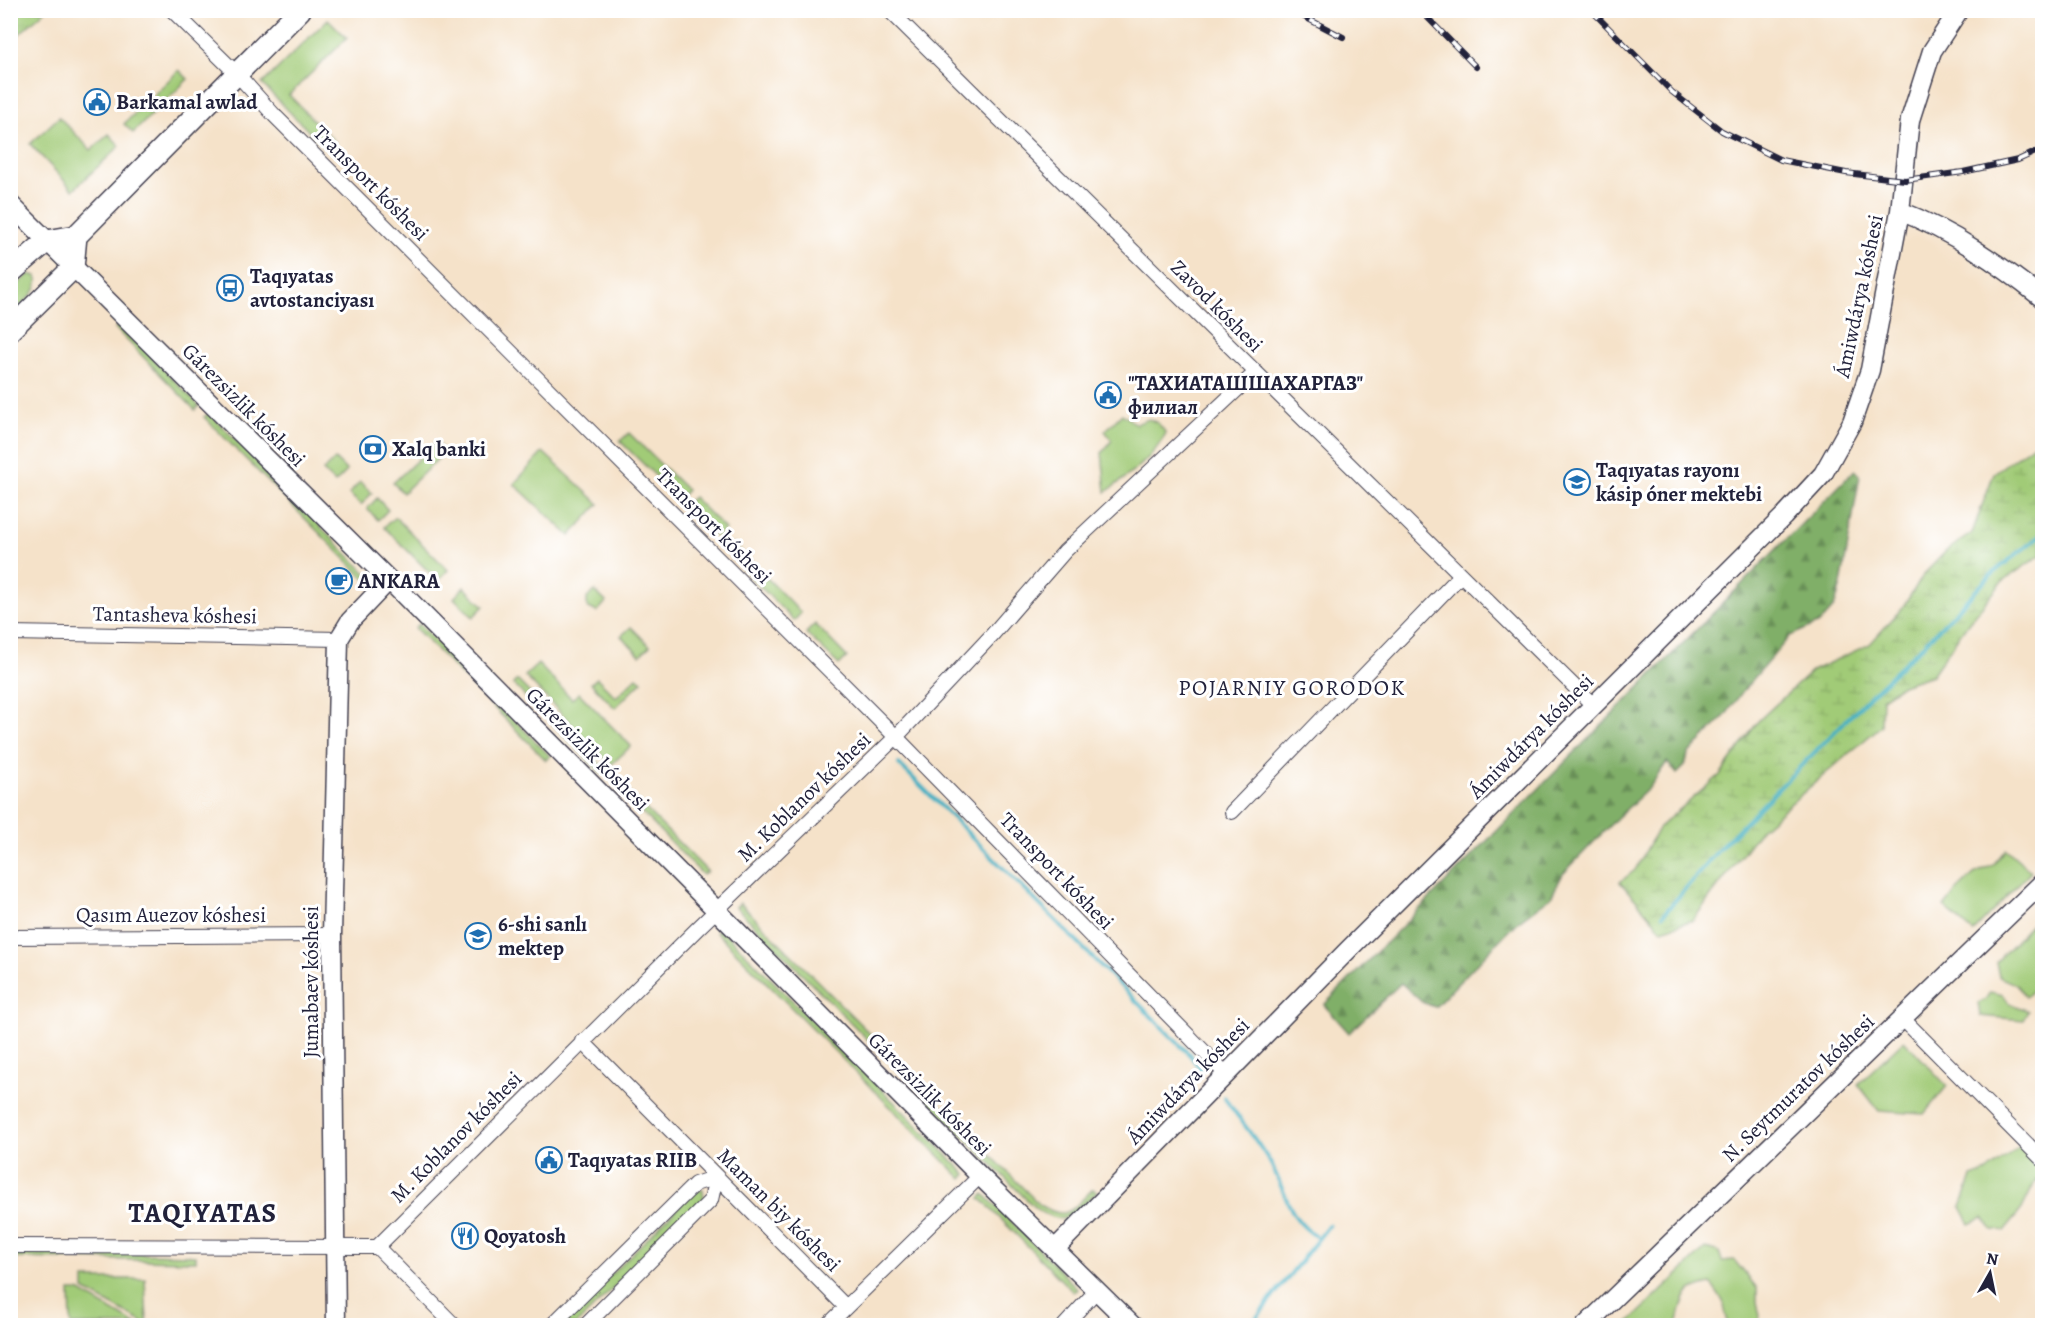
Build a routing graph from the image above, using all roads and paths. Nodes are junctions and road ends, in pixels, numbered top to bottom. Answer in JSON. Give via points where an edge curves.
{"nodes":[{"id":1,"x":172,"y":10,"type":"edge"},
{"id":2,"x":300,"y":10,"type":"edge"},
{"id":3,"x":889,"y":10,"type":"edge"},
{"id":4,"x":1959,"y":10,"type":"edge"},
{"id":5,"x":237,"y":74,"type":"junction"},
{"id":6,"x":10,"y":204,"type":"edge"},
{"id":7,"x":1900,"y":211,"type":"junction"},
{"id":8,"x":76,"y":236,"type":"junction"},
{"id":9,"x":47,"y":241,"type":"junction"},
{"id":10,"x":73,"y":268,"type":"junction"},
{"id":11,"x":10,"y":273,"type":"edge"},
{"id":12,"x":2043,"y":298,"type":"edge"},
{"id":13,"x":10,"y":330,"type":"edge"},
{"id":14,"x":1255,"y":373,"type":"junction"},
{"id":15,"x":1461,"y":576,"type":"junction"},
{"id":16,"x":389,"y":580,"type":"junction"},
{"id":17,"x":10,"y":633,"type":"edge"},
{"id":18,"x":339,"y":639,"type":"junction"},
{"id":19,"x":1593,"y":705,"type":"junction"},
{"id":20,"x":896,"y":737,"type":"junction"},
{"id":21,"x":1232,"y":812,"type":"dead end"},
{"id":22,"x":2043,"y":883,"type":"edge"},
{"id":23,"x":717,"y":909,"type":"junction"},
{"id":24,"x":332,"y":935,"type":"junction"},
{"id":25,"x":10,"y":937,"type":"edge"},
{"id":26,"x":1902,"y":1018,"type":"junction"},
{"id":27,"x":582,"y":1041,"type":"junction"},
{"id":28,"x":1226,"y":1074,"type":"junction"},
{"id":29,"x":2043,"y":1159,"type":"edge"},
{"id":30,"x":980,"y":1176,"type":"junction"},
{"id":31,"x":716,"y":1177,"type":"junction"},
{"id":32,"x":10,"y":1246,"type":"edge"},
{"id":33,"x":336,"y":1247,"type":"junction"},
{"id":34,"x":376,"y":1247,"type":"junction"},
{"id":35,"x":1055,"y":1249,"type":"junction"},
{"id":36,"x":1096,"y":1290,"type":"junction"},
{"id":37,"x":846,"y":1307,"type":"junction"},
{"id":38,"x":336,"y":1326,"type":"edge"},
{"id":39,"x":455,"y":1326,"type":"edge"},
{"id":40,"x":551,"y":1326,"type":"edge"},
{"id":41,"x":585,"y":1326,"type":"edge"},
{"id":42,"x":827,"y":1326,"type":"edge"},
{"id":43,"x":1064,"y":1326,"type":"edge"},
{"id":44,"x":1133,"y":1326,"type":"edge"},
{"id":45,"x":1586,"y":1326,"type":"edge"}],
"edges":[{"from":1,"to":5,"type":"street","name":"Transport kóshesi"},
{"from":2,"to":5,"type":"main road"},
{"from":3,"to":14,"type":"street","name":"Zavod kóshesi"},
{"from":4,"to":7,"type":"street","name":"Ámiwdárya kóshesi","via":[[1932,51],[1917,92]]},
{"from":5,"to":8,"type":"main road"},
{"from":5,"to":20,"type":"street","name":"Transport kóshesi","via":[[273,116]]},
{"from":6,"to":9,"type":"street","name":"Gárezsizlik kóshesi"},
{"from":7,"to":12,"type":"street","via":[[1927,222],[1995,262]]},
{"from":7,"to":19,"type":"street","name":"Ámiwdárya kóshesi","via":[[1870,370],[1852,422],[1823,474]]},
{"from":8,"to":9,"type":"main road"},
{"from":8,"to":10,"type":"main road"},
{"from":9,"to":10,"type":"street","name":"Gárezsizlik kóshesi"},
{"from":9,"to":11,"type":"main road"},
{"from":10,"to":13,"type":"main road"},
{"from":10,"to":16,"type":"street","name":"Gárezsizlik kóshesi"},
{"from":14,"to":15,"type":"street","name":"Zavod kóshesi"},
{"from":14,"to":20,"type":"street","name":"M. Koblanov kóshesi","via":[[1065,551]]},
{"from":15,"to":19,"type":"street","name":"Zavod kóshesi"},
{"from":15,"to":21,"type":"street"},
{"from":16,"to":18,"type":"street","via":[[350,621]]},
{"from":16,"to":23,"type":"street","name":"Gárezsizlik kóshesi"},
{"from":17,"to":18,"type":"street","name":"Tantasheva kóshesi"},
{"from":18,"to":24,"type":"street","name":"Jumabaev kóshesi"},
{"from":19,"to":28,"type":"street","name":"Ámiwdárya kóshesi"},
{"from":20,"to":23,"type":"street","name":"M. Koblanov kóshesi"},
{"from":20,"to":28,"type":"street","name":"Transport kóshesi"},
{"from":22,"to":26,"type":"street","name":"N. Seytmuratov kóshesi"},
{"from":23,"to":27,"type":"street","name":"M. Koblanov kóshesi"},
{"from":23,"to":30,"type":"street","name":"Gárezsizlik kóshesi"},
{"from":24,"to":25,"type":"street","name":"Qasım Auezov kóshesi"},
{"from":24,"to":33,"type":"street","name":"Jumabaev kóshesi"},
{"from":26,"to":29,"type":"street"},
{"from":26,"to":45,"type":"street","name":"N. Seytmuratov kóshesi"},
{"from":27,"to":31,"type":"street","name":"Maman biy kóshesi"},
{"from":27,"to":34,"type":"street","name":"M. Koblanov kóshesi"},
{"from":28,"to":35,"type":"street","name":"Ámiwdárya kóshesi"},
{"from":30,"to":35,"type":"street","name":"Gárezsizlik kóshesi"},
{"from":30,"to":37,"type":"street"},
{"from":31,"to":37,"type":"street","name":"Maman biy kóshesi"},
{"from":31,"to":40,"type":"street","via":[[695,1184]]},
{"from":31,"to":41,"type":"street","via":[[711,1200]]},
{"from":32,"to":33,"type":"street"},
{"from":33,"to":34,"type":"street"},
{"from":33,"to":38,"type":"street","name":"Jumabaev kóshesi"},
{"from":34,"to":39,"type":"street"},
{"from":35,"to":36,"type":"street","name":"Gárezsizlik kóshesi"},
{"from":36,"to":43,"type":"street"},
{"from":36,"to":44,"type":"street","name":"Gárezsizlik kóshesi"},
{"from":37,"to":42,"type":"street"}]}
